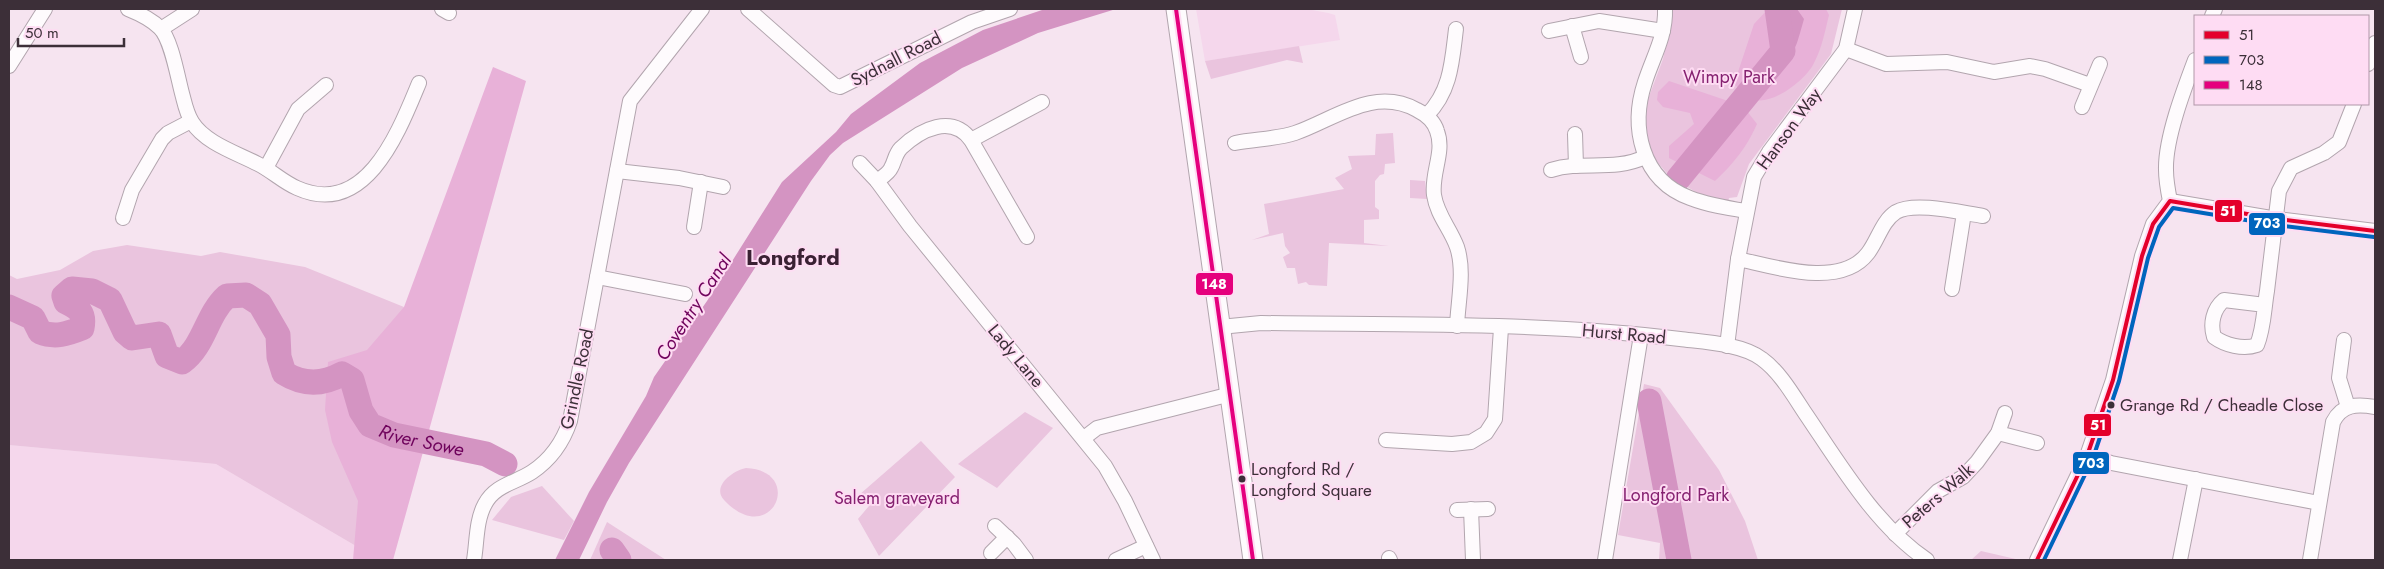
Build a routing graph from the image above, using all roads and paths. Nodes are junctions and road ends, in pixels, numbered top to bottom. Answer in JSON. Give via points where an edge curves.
{"nodes":[{"id":1,"x":45,"y":9,"type":"edge"},
{"id":2,"x":128,"y":9,"type":"edge"},
{"id":3,"x":192,"y":9,"type":"edge"},
{"id":4,"x":702,"y":9,"type":"edge"},
{"id":5,"x":748,"y":9,"type":"edge"},
{"id":6,"x":1010,"y":9,"type":"edge"},
{"id":7,"x":1665,"y":9,"type":"edge"},
{"id":8,"x":1855,"y":9,"type":"edge"},
{"id":9,"x":1179,"y":10,"type":"edge"},
{"id":10,"x":1572,"y":26,"type":"junction"},
{"id":11,"x":161,"y":29,"type":"junction"},
{"id":12,"x":1456,"y":29,"type":"dead end"},
{"id":13,"x":1549,"y":31,"type":"dead end"},
{"id":14,"x":1663,"y":31,"type":"junction"},
{"id":15,"x":2375,"y":43,"type":"edge"},
{"id":16,"x":1846,"y":49,"type":"junction"},
{"id":17,"x":1581,"y":57,"type":"dead end"},
{"id":18,"x":2369,"y":61,"type":"edge"},
{"id":19,"x":2194,"y":63,"type":"edge"},
{"id":20,"x":2100,"y":64,"type":"dead end"},
{"id":21,"x":9,"y":66,"type":"edge"},
{"id":22,"x":419,"y":83,"type":"dead end"},
{"id":23,"x":326,"y":85,"type":"dead end"},
{"id":24,"x":2090,"y":85,"type":"junction"},
{"id":25,"x":1042,"y":102,"type":"dead end"},
{"id":26,"x":2354,"y":105,"type":"edge"},
{"id":27,"x":2082,"y":107,"type":"dead end"},
{"id":28,"x":1427,"y":115,"type":"junction"},
{"id":29,"x":191,"y":121,"type":"junction"},
{"id":30,"x":1575,"y":134,"type":"dead end"},
{"id":31,"x":971,"y":140,"type":"junction"},
{"id":32,"x":1235,"y":143,"type":"dead end"},
{"id":33,"x":1645,"y":157,"type":"junction"},
{"id":34,"x":860,"y":163,"type":"dead end"},
{"id":35,"x":1576,"y":166,"type":"junction"},
{"id":36,"x":266,"y":168,"type":"junction"},
{"id":37,"x":1551,"y":170,"type":"dead end"},
{"id":38,"x":617,"y":171,"type":"junction"},
{"id":39,"x":877,"y":181,"type":"junction"},
{"id":40,"x":701,"y":182,"type":"junction"},
{"id":41,"x":722,"y":187,"type":"dead end"},
{"id":42,"x":2170,"y":201,"type":"junction"},
{"id":43,"x":1746,"y":211,"type":"junction"},
{"id":44,"x":1964,"y":213,"type":"junction"},
{"id":45,"x":1984,"y":216,"type":"dead end"},
{"id":46,"x":123,"y":218,"type":"dead end"},
{"id":47,"x":2277,"y":219,"type":"junction"},
{"id":48,"x":694,"y":227,"type":"dead end"},
{"id":49,"x":2375,"y":231,"type":"edge"},
{"id":50,"x":1027,"y":236,"type":"dead end"},
{"id":51,"x":1738,"y":259,"type":"junction"},
{"id":52,"x":597,"y":277,"type":"junction"},
{"id":53,"x":1952,"y":289,"type":"dead end"},
{"id":54,"x":685,"y":294,"type":"dead end"},
{"id":55,"x":2265,"y":305,"type":"dead end"},
{"id":56,"x":1457,"y":326,"type":"junction"},
{"id":57,"x":1220,"y":327,"type":"junction"},
{"id":58,"x":1501,"y":328,"type":"junction"},
{"id":59,"x":1641,"y":335,"type":"junction"},
{"id":60,"x":2344,"y":340,"type":"dead end"},
{"id":61,"x":1727,"y":346,"type":"junction"},
{"id":62,"x":1231,"y":394,"type":"junction"},
{"id":63,"x":2348,"y":407,"type":"junction"},
{"id":64,"x":2375,"y":407,"type":"edge"},
{"id":65,"x":2005,"y":413,"type":"dead end"},
{"id":66,"x":1998,"y":433,"type":"junction"},
{"id":67,"x":1084,"y":438,"type":"junction"},
{"id":68,"x":1386,"y":440,"type":"dead end"},
{"id":69,"x":2037,"y":443,"type":"dead end"},
{"id":70,"x":2087,"y":456,"type":"junction"},
{"id":71,"x":2196,"y":479,"type":"junction"},
{"id":72,"x":2319,"y":503,"type":"junction"},
{"id":73,"x":1471,"y":509,"type":"junction"},
{"id":74,"x":1488,"y":509,"type":"dead end"},
{"id":75,"x":1457,"y":510,"type":"dead end"},
{"id":76,"x":996,"y":526,"type":"dead end"},
{"id":77,"x":1895,"y":534,"type":"junction"},
{"id":78,"x":1007,"y":537,"type":"junction"},
{"id":79,"x":1146,"y":546,"type":"junction"},
{"id":80,"x":991,"y":553,"type":"dead end"},
{"id":81,"x":474,"y":560,"type":"edge"},
{"id":82,"x":1026,"y":560,"type":"edge"},
{"id":83,"x":1116,"y":560,"type":"edge"},
{"id":84,"x":1153,"y":560,"type":"edge"},
{"id":85,"x":1253,"y":560,"type":"edge"},
{"id":86,"x":1473,"y":560,"type":"edge"},
{"id":87,"x":1604,"y":560,"type":"edge"},
{"id":88,"x":1927,"y":560,"type":"edge"},
{"id":89,"x":2037,"y":560,"type":"edge"},
{"id":90,"x":2180,"y":560,"type":"edge"},
{"id":91,"x":2310,"y":560,"type":"edge"}],
"edges":[{"from":1,"to":21,"type":"street"},
{"from":2,"to":11,"type":"street"},
{"from":3,"to":11,"type":"street"},
{"from":4,"to":38,"type":"street","name":"Grindle Road","via":[[633,95]]},
{"from":5,"to":6,"type":"street","name":"Sydnall Road","via":[[840,87],[972,22]]},
{"from":7,"to":14,"type":"street"},
{"from":8,"to":16,"type":"street","name":"Hanson Way"},
{"from":9,"to":57,"type":"main road"},
{"from":10,"to":13,"type":"street"},
{"from":10,"to":14,"type":"street","via":[[1599,21]]},
{"from":10,"to":17,"type":"street"},
{"from":11,"to":29,"type":"street"},
{"from":12,"to":28,"type":"street","via":[[1446,89]]},
{"from":14,"to":33,"type":"street","via":[[1639,104],[1638,126]]},
{"from":15,"to":18,"type":"street"},
{"from":16,"to":24,"type":"street","via":[[1886,64],[1947,62],[1994,72],[2030,66]]},
{"from":16,"to":43,"type":"street","name":"Hanson Way","via":[[1761,164],[1754,177]]},
{"from":19,"to":42,"type":"street","via":[[2169,145],[2166,169]]},
{"from":20,"to":24,"type":"street"},
{"from":22,"to":36,"type":"street","via":[[400,128],[382,158],[351,188],[326,194],[311,192],[297,188]]},
{"from":23,"to":36,"type":"street","via":[[298,109]]},
{"from":24,"to":27,"type":"street"},
{"from":25,"to":31,"type":"street"},
{"from":26,"to":47,"type":"street","via":[[2339,142],[2324,153],[2291,168],[2284,178],[2279,191]]},
{"from":28,"to":32,"type":"street","via":[[1398,103],[1364,104],[1294,133]]},
{"from":28,"to":56,"type":"street","via":[[1440,143],[1433,180],[1436,203],[1461,262]]},
{"from":29,"to":36,"type":"street","via":[[208,138]]},
{"from":29,"to":46,"type":"street","via":[[162,139],[132,190]]},
{"from":30,"to":35,"type":"street"},
{"from":31,"to":39,"type":"street","via":[[966,132],[954,126],[929,128],[900,148],[891,169]]},
{"from":31,"to":50,"type":"street"},
{"from":33,"to":35,"type":"street","via":[[1620,166]]},
{"from":33,"to":43,"type":"street","via":[[1674,190],[1709,205]]},
{"from":34,"to":39,"type":"street","name":"Lady Lane"},
{"from":35,"to":37,"type":"street"},
{"from":38,"to":40,"type":"street"},
{"from":38,"to":52,"type":"street","name":"Grindle Road"},
{"from":39,"to":67,"type":"street","name":"Lady Lane"},
{"from":40,"to":41,"type":"street"},
{"from":40,"to":48,"type":"street"},
{"from":42,"to":47,"type":"street"},
{"from":42,"to":70,"type":"street","via":[[2153,224],[2142,256],[2112,380]]},
{"from":43,"to":51,"type":"street","name":"Hanson Way"},
{"from":44,"to":45,"type":"street"},
{"from":44,"to":51,"type":"street","via":[[1915,207],[1896,212],[1883,225],[1867,255],[1854,266],[1834,273],[1776,268]]},
{"from":44,"to":53,"type":"street"},
{"from":47,"to":49,"type":"street"},
{"from":47,"to":55,"type":"street"},
{"from":51,"to":61,"type":"street","name":"Hanson Way"},
{"from":52,"to":54,"type":"street"},
{"from":52,"to":81,"type":"street","name":"Grindle Road","via":[[564,438],[532,472],[493,493],[483,506]]},
{"from":56,"to":57,"type":"street","name":"Hurst Road","via":[[1261,323]]},
{"from":56,"to":58,"type":"street","name":"Hurst Road"},
{"from":57,"to":62,"type":"main road"},
{"from":58,"to":59,"type":"street","name":"Hurst Road"},
{"from":58,"to":68,"type":"street","via":[[1495,419],[1486,433],[1471,442],[1452,444]]},
{"from":59,"to":61,"type":"street","name":"Hurst Road"},
{"from":59,"to":87,"type":"street"},
{"from":60,"to":63,"type":"street","via":[[2339,378]]},
{"from":61,"to":77,"type":"street","name":"Hurst Road","via":[[1762,358],[1781,379],[1860,491]]},
{"from":62,"to":67,"type":"street","via":[[1098,428]]},
{"from":62,"to":85,"type":"main road"},
{"from":63,"to":64,"type":"street"},
{"from":63,"to":72,"type":"street","via":[[2333,422]]},
{"from":65,"to":66,"type":"street","name":"Peters Walk"},
{"from":66,"to":69,"type":"street"},
{"from":66,"to":77,"type":"street","name":"Peters Walk","via":[[1963,477],[1938,492]]},
{"from":67,"to":79,"type":"street","name":"Lady Lane","via":[[1121,492]]},
{"from":70,"to":71,"type":"street"},
{"from":70,"to":89,"type":"street"},
{"from":71,"to":72,"type":"street"},
{"from":71,"to":90,"type":"street"},
{"from":72,"to":91,"type":"street"},
{"from":73,"to":74,"type":"street"},
{"from":73,"to":75,"type":"street"},
{"from":73,"to":86,"type":"street"},
{"from":76,"to":78,"type":"street"},
{"from":77,"to":88,"type":"street","name":"Hurst Road"},
{"from":78,"to":80,"type":"street"},
{"from":78,"to":82,"type":"street"},
{"from":79,"to":83,"type":"street"},
{"from":79,"to":84,"type":"street","name":"Lady Lane"}]}
